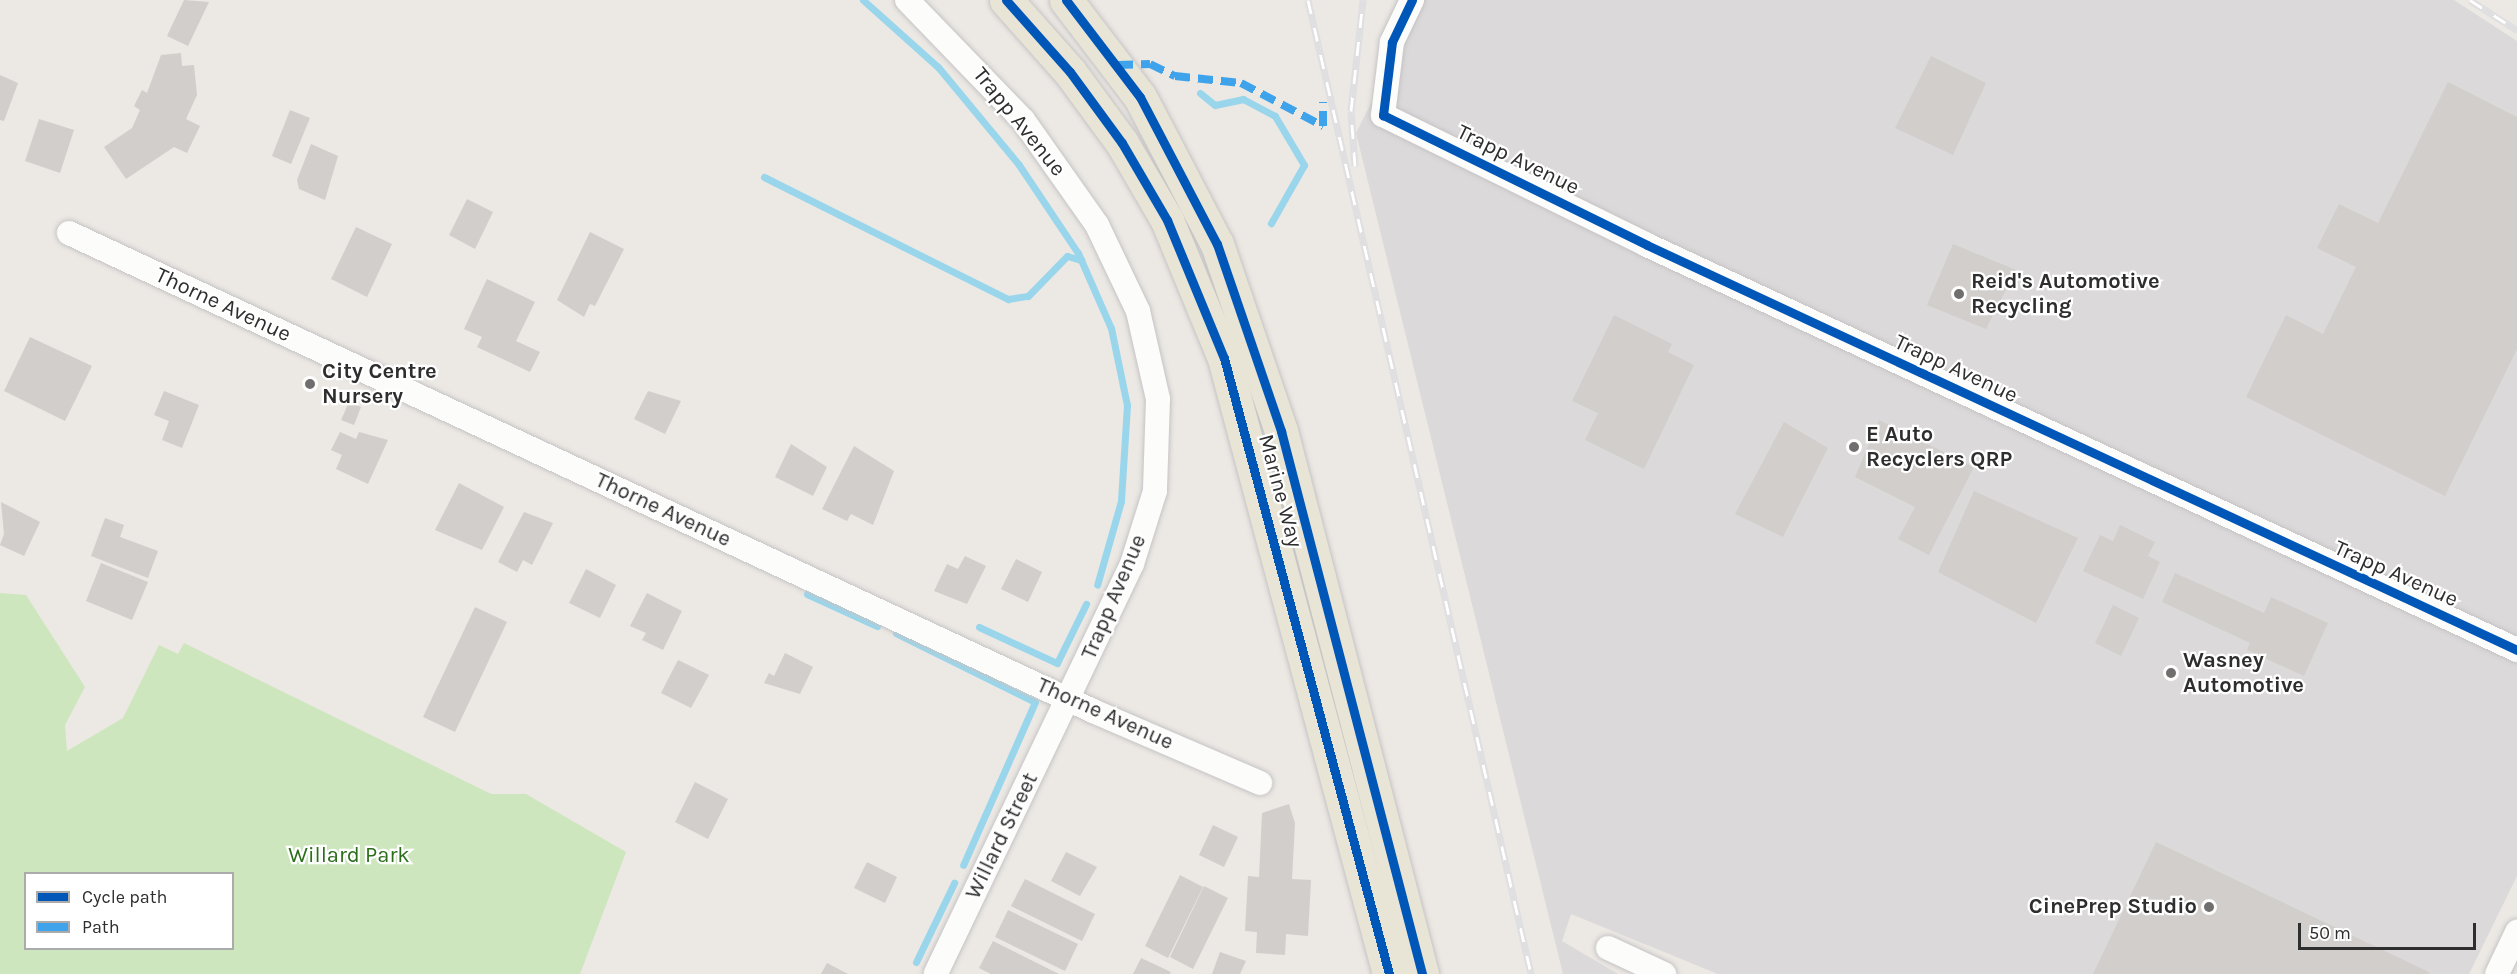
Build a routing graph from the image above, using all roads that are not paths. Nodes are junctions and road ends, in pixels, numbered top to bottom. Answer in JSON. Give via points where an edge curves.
{"nodes":[{"id":1,"x":907,"y":0,"type":"edge"},
{"id":2,"x":1006,"y":0,"type":"edge"},
{"id":3,"x":1066,"y":0,"type":"edge"},
{"id":4,"x":1412,"y":0,"type":"edge"},
{"id":5,"x":69,"y":234,"type":"dead end"},
{"id":6,"x":2517,"y":650,"type":"edge"},
{"id":7,"x":1069,"y":699,"type":"junction"},
{"id":8,"x":1260,"y":783,"type":"dead end"},
{"id":9,"x":2517,"y":932,"type":"edge"},
{"id":10,"x":1608,"y":948,"type":"dead end"},
{"id":11,"x":936,"y":974,"type":"edge"},
{"id":12,"x":1389,"y":974,"type":"edge"},
{"id":13,"x":1422,"y":974,"type":"edge"},
{"id":14,"x":1664,"y":974,"type":"edge"},
{"id":15,"x":2497,"y":974,"type":"edge"}],
"edges":[{"from":1,"to":7,"type":"street","name":"Trapp Avenue","via":[[1015,111],[1072,188],[1119,266],[1150,353],[1158,399],[1155,491],[1132,564]]},
{"from":2,"to":12,"type":"main road","name":"Marine Way","via":[[1070,72],[1122,143],[1167,220],[1224,358]]},
{"from":3,"to":13,"type":"main road","name":"Marine Way","via":[[1140,97],[1217,244],[1281,431]]},
{"from":4,"to":6,"type":"street","name":"Trapp Avenue","via":[[1392,42],[1383,115],[1647,246]]},
{"from":5,"to":7,"type":"street","name":"Thorne Avenue"},
{"from":7,"to":8,"type":"street","name":"Thorne Avenue"},
{"from":7,"to":11,"type":"street","name":"Willard Street"},
{"from":9,"to":15,"type":"street"},
{"from":10,"to":14,"type":"street"}]}
